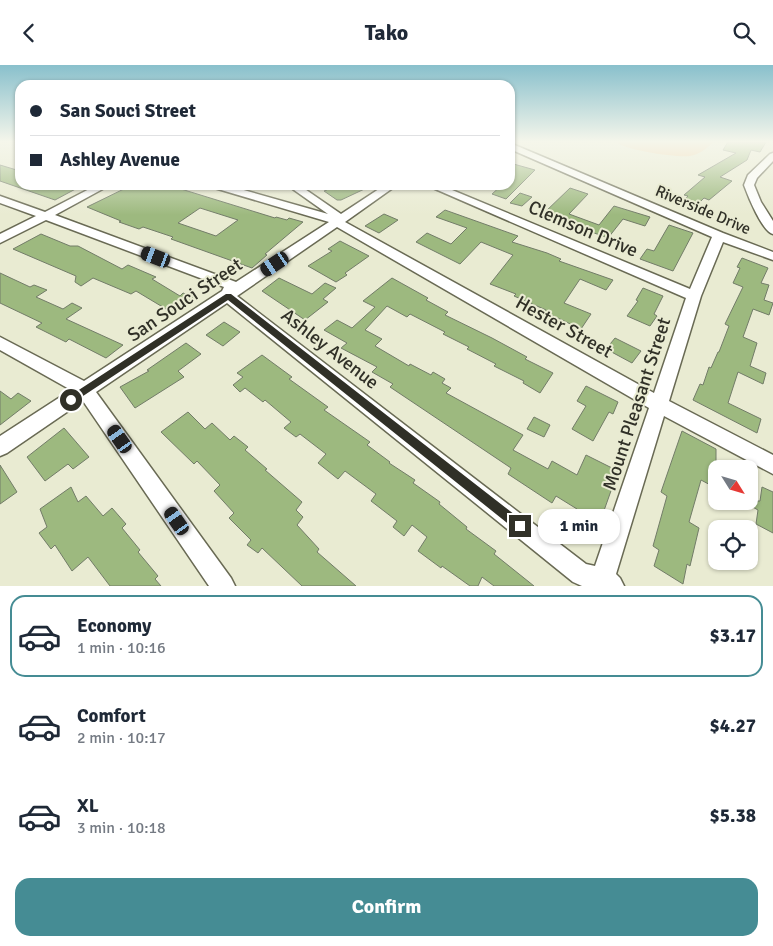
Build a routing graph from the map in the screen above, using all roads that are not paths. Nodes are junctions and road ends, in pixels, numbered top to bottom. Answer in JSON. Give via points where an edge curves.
{"nodes":[{"id":1,"x":557,"y":166,"type":"edge"},
{"id":2,"x":764,"y":166,"type":"edge"},
{"id":3,"x":95,"y":190,"type":"edge"},
{"id":4,"x":233,"y":190,"type":"edge"},
{"id":5,"x":299,"y":190,"type":"edge"},
{"id":6,"x":384,"y":190,"type":"edge"},
{"id":7,"x":442,"y":190,"type":"edge"},
{"id":8,"x":0,"y":199,"type":"edge"},
{"id":9,"x":44,"y":216,"type":"junction"},
{"id":10,"x":339,"y":220,"type":"junction"},
{"id":11,"x":773,"y":230,"type":"edge"},
{"id":12,"x":719,"y":236,"type":"junction"},
{"id":13,"x":0,"y":239,"type":"edge"},
{"id":14,"x":773,"y":256,"type":"edge"},
{"id":15,"x":228,"y":296,"type":"junction"},
{"id":16,"x":694,"y":296,"type":"junction"},
{"id":17,"x":0,"y":343,"type":"edge"},
{"id":18,"x":85,"y":390,"type":"junction"},
{"id":19,"x":658,"y":404,"type":"junction"},
{"id":20,"x":0,"y":447,"type":"edge"},
{"id":21,"x":773,"y":465,"type":"edge"},
{"id":22,"x":605,"y":584,"type":"edge"},
{"id":23,"x":223,"y":586,"type":"edge"}],
"edges":[{"from":1,"to":12,"type":"street","name":"Riverside Drive"},
{"from":2,"to":11,"type":"street","via":[[752,177],[749,185]]},
{"from":3,"to":9,"type":"street"},
{"from":4,"to":10,"type":"street"},
{"from":5,"to":10,"type":"street","name":"Hester Street"},
{"from":6,"to":10,"type":"street","name":"San Souci Street"},
{"from":7,"to":16,"type":"street","name":"Clemson Drive"},
{"from":8,"to":9,"type":"street","name":"Ashley Avenue"},
{"from":9,"to":13,"type":"street"},
{"from":9,"to":15,"type":"street","name":"Ashley Avenue","via":[[231,285]]},
{"from":10,"to":15,"type":"street","name":"San Souci Street"},
{"from":10,"to":19,"type":"street","name":"Hester Street"},
{"from":12,"to":14,"type":"street","name":"Riverside Drive"},
{"from":12,"to":16,"type":"street","name":"Mount Pleasant Street"},
{"from":15,"to":18,"type":"street","name":"San Souci Street"},
{"from":15,"to":22,"type":"street","name":"Ashley Avenue","via":[[581,574]]},
{"from":16,"to":19,"type":"street","name":"Mount Pleasant Street"},
{"from":17,"to":18,"type":"street"},
{"from":18,"to":20,"type":"street","name":"San Souci Street"},
{"from":18,"to":23,"type":"street"},
{"from":19,"to":21,"type":"street","name":"Hester Street"},
{"from":19,"to":22,"type":"street","name":"Mount Pleasant Street"}]}
